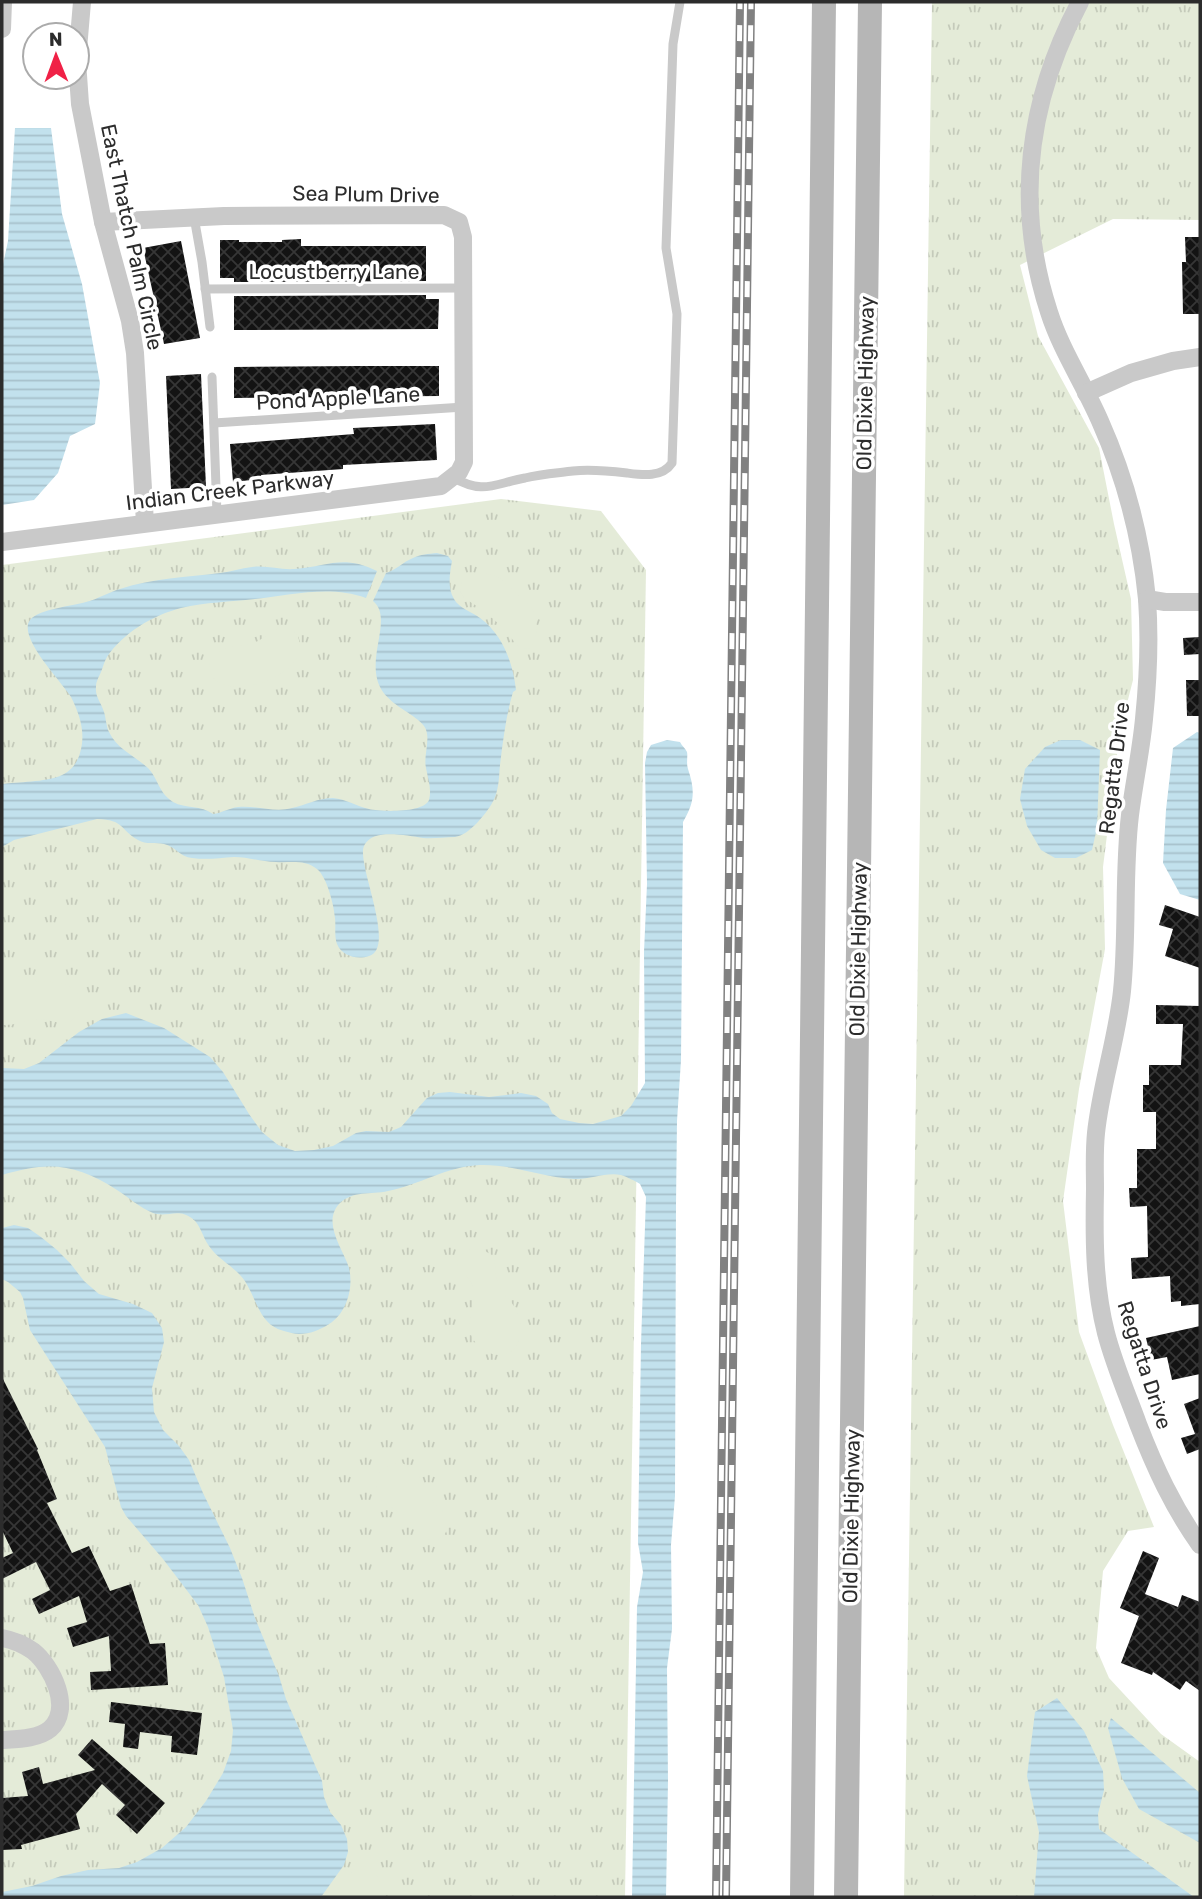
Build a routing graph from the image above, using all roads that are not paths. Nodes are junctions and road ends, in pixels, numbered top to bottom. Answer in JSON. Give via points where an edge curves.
{"nodes":[{"id":1,"x":4,"y":2,"type":"edge"},
{"id":2,"x":82,"y":2,"type":"edge"},
{"id":3,"x":680,"y":2,"type":"edge"},
{"id":4,"x":824,"y":2,"type":"edge"},
{"id":5,"x":870,"y":2,"type":"edge"},
{"id":6,"x":1080,"y":2,"type":"edge"},
{"id":7,"x":2,"y":29,"type":"edge"},
{"id":8,"x":194,"y":217,"type":"junction"},
{"id":9,"x":103,"y":222,"type":"junction"},
{"id":10,"x":463,"y":288,"type":"junction"},
{"id":11,"x":205,"y":289,"type":"junction"},
{"id":12,"x":211,"y":327,"type":"dead end"},
{"id":13,"x":1200,"y":357,"type":"edge"},
{"id":14,"x":212,"y":377,"type":"dead end"},
{"id":15,"x":1086,"y":394,"type":"junction"},
{"id":16,"x":464,"y":407,"type":"junction"},
{"id":17,"x":214,"y":422,"type":"junction"},
{"id":18,"x":456,"y":475,"type":"junction"},
{"id":19,"x":217,"y":514,"type":"junction"},
{"id":20,"x":145,"y":523,"type":"junction"},
{"id":21,"x":2,"y":541,"type":"edge"},
{"id":22,"x":1147,"y":599,"type":"junction"},
{"id":23,"x":1200,"y":602,"type":"edge"},
{"id":24,"x":1200,"y":1545,"type":"edge"},
{"id":25,"x":2,"y":1639,"type":"edge"},
{"id":26,"x":2,"y":1740,"type":"edge"},
{"id":27,"x":802,"y":1897,"type":"edge"},
{"id":28,"x":846,"y":1897,"type":"edge"}],
"edges":[{"from":1,"to":7,"type":"street"},
{"from":2,"to":9,"type":"street","name":"East Thatch Palm Circle","via":[[77,61],[80,104]]},
{"from":3,"to":18,"type":"lane","via":[[673,44],[666,248],[677,314],[672,463],[659,473],[577,470],[496,486],[469,486]]},
{"from":4,"to":27,"type":"main road"},
{"from":5,"to":28,"type":"main road","name":"Old Dixie Highway"},
{"from":6,"to":15,"type":"street","name":"Regatta Drive","via":[[1044,86],[1029,187],[1031,230],[1049,314]]},
{"from":8,"to":9,"type":"street","name":"Sea Plum Drive"},
{"from":8,"to":10,"type":"street","name":"Sea Plum Drive","via":[[444,215],[459,222],[463,237]]},
{"from":8,"to":11,"type":"lane"},
{"from":9,"to":20,"type":"street","name":"East Thatch Palm Circle","via":[[135,353]]},
{"from":10,"to":11,"type":"lane","name":"Locustberry Lane"},
{"from":10,"to":16,"type":"street","name":"Sea Plum Drive"},
{"from":11,"to":12,"type":"lane"},
{"from":13,"to":15,"type":"street","via":[[1131,373]]},
{"from":14,"to":17,"type":"lane"},
{"from":15,"to":22,"type":"street","name":"Regatta Drive","via":[[1132,510]]},
{"from":16,"to":17,"type":"lane","name":"Pond Apple Lane"},
{"from":16,"to":18,"type":"street","name":"Sea Plum Drive","via":[[464,462]]},
{"from":17,"to":19,"type":"lane"},
{"from":18,"to":19,"type":"street","name":"Indian Creek Parkway","via":[[440,486]]},
{"from":19,"to":20,"type":"street","name":"Indian Creek Parkway"},
{"from":20,"to":21,"type":"street","name":"Indian Creek Parkway"},
{"from":22,"to":23,"type":"street"},
{"from":22,"to":24,"type":"street","name":"Regatta Drive","via":[[1148,666],[1125,868],[1122,993],[1096,1138],[1095,1260],[1107,1333],[1120,1376],[1155,1467]]},
{"from":25,"to":26,"type":"street","via":[[23,1644],[41,1658],[60,1698],[56,1721],[48,1730]]}]}
